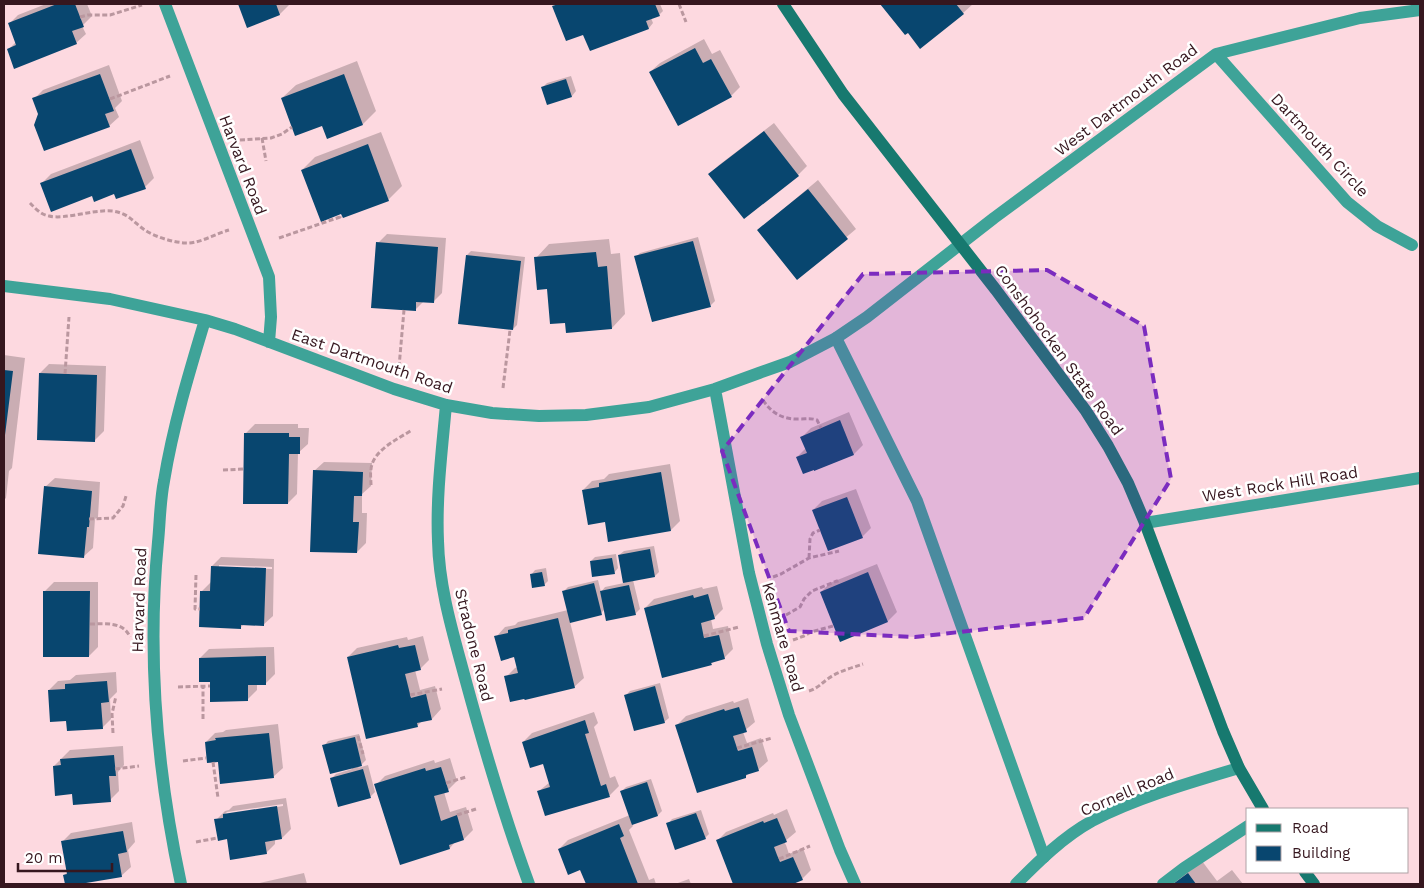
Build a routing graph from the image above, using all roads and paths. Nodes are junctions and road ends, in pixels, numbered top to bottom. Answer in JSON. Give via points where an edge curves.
{"nodes":[{"id":1,"x":165,"y":4,"type":"edge"},
{"id":2,"x":679,"y":4,"type":"edge"},
{"id":3,"x":783,"y":4,"type":"edge"},
{"id":4,"x":140,"y":6,"type":"dead end"},
{"id":5,"x":1420,"y":10,"type":"edge"},
{"id":6,"x":80,"y":17,"type":"dead end"},
{"id":7,"x":686,"y":22,"type":"dead end"},
{"id":8,"x":1216,"y":54,"type":"junction"},
{"id":9,"x":165,"y":78,"type":"dead end"},
{"id":10,"x":110,"y":99,"type":"dead end"},
{"id":11,"x":292,"y":127,"type":"dead end"},
{"id":12,"x":262,"y":138,"type":"junction"},
{"id":13,"x":217,"y":143,"type":"junction"},
{"id":14,"x":266,"y":160,"type":"dead end"},
{"id":15,"x":30,"y":203,"type":"dead end"},
{"id":16,"x":339,"y":215,"type":"dead end"},
{"id":17,"x":216,"y":234,"type":"dead end"},
{"id":18,"x":279,"y":238,"type":"dead end"},
{"id":19,"x":961,"y":244,"type":"junction"},
{"id":20,"x":1412,"y":245,"type":"dead end"},
{"id":21,"x":4,"y":286,"type":"edge"},
{"id":22,"x":70,"y":294,"type":"junction"},
{"id":23,"x":404,"y":310,"type":"dead end"},
{"id":24,"x":205,"y":320,"type":"junction"},
{"id":25,"x":510,"y":330,"type":"dead end"},
{"id":26,"x":836,"y":338,"type":"junction"},
{"id":27,"x":269,"y":342,"type":"junction"},
{"id":28,"x":398,"y":370,"type":"dead end"},
{"id":29,"x":65,"y":374,"type":"dead end"},
{"id":30,"x":503,"y":388,"type":"dead end"},
{"id":31,"x":715,"y":389,"type":"junction"},
{"id":32,"x":763,"y":400,"type":"dead end"},
{"id":33,"x":446,"y":405,"type":"junction"},
{"id":34,"x":822,"y":428,"type":"dead end"},
{"id":35,"x":412,"y":430,"type":"dead end"},
{"id":36,"x":244,"y":469,"type":"dead end"},
{"id":37,"x":223,"y":470,"type":"dead end"},
{"id":38,"x":1420,"y":478,"type":"edge"},
{"id":39,"x":371,"y":485,"type":"dead end"},
{"id":40,"x":126,"y":496,"type":"dead end"},
{"id":41,"x":90,"y":520,"type":"dead end"},
{"id":42,"x":1145,"y":522,"type":"junction"},
{"id":43,"x":820,"y":530,"type":"dead end"},
{"id":44,"x":839,"y":551,"type":"dead end"},
{"id":45,"x":809,"y":558,"type":"junction"},
{"id":46,"x":196,"y":575,"type":"dead end"},
{"id":47,"x":751,"y":581,"type":"junction"},
{"id":48,"x":838,"y":584,"type":"dead end"},
{"id":49,"x":200,"y":609,"type":"dead end"},
{"id":50,"x":786,"y":616,"type":"dead end"},
{"id":51,"x":90,"y":624,"type":"dead end"},
{"id":52,"x":833,"y":626,"type":"dead end"},
{"id":53,"x":739,"y":627,"type":"dead end"},
{"id":54,"x":126,"y":630,"type":"dead end"},
{"id":55,"x":704,"y":636,"type":"dead end"},
{"id":56,"x":793,"y":640,"type":"dead end"},
{"id":57,"x":863,"y":664,"type":"dead end"},
{"id":58,"x":210,"y":686,"type":"dead end"},
{"id":59,"x":203,"y":687,"type":"junction"},
{"id":60,"x":155,"y":688,"type":"junction"},
{"id":61,"x":442,"y":689,"type":"dead end"},
{"id":62,"x":809,"y":691,"type":"dead end"},
{"id":63,"x":410,"y":695,"type":"dead end"},
{"id":64,"x":116,"y":696,"type":"dead end"},
{"id":65,"x":203,"y":719,"type":"dead end"},
{"id":66,"x":113,"y":733,"type":"dead end"},
{"id":67,"x":358,"y":736,"type":"dead end"},
{"id":68,"x":772,"y":738,"type":"dead end"},
{"id":69,"x":737,"y":748,"type":"dead end"},
{"id":70,"x":363,"y":754,"type":"dead end"},
{"id":71,"x":213,"y":762,"type":"dead end"},
{"id":72,"x":1239,"y":768,"type":"junction"},
{"id":73,"x":466,"y":777,"type":"dead end"},
{"id":74,"x":446,"y":783,"type":"dead end"},
{"id":75,"x":218,"y":798,"type":"dead end"},
{"id":76,"x":1262,"y":808,"type":"edge"},
{"id":77,"x":476,"y":809,"type":"dead end"},
{"id":78,"x":456,"y":816,"type":"dead end"},
{"id":79,"x":1246,"y":827,"type":"edge"},
{"id":80,"x":810,"y":846,"type":"dead end"},
{"id":81,"x":1044,"y":857,"type":"junction"},
{"id":82,"x":779,"y":859,"type":"dead end"},
{"id":83,"x":1306,"y":873,"type":"edge"},
{"id":84,"x":181,"y":884,"type":"edge"},
{"id":85,"x":528,"y":884,"type":"edge"},
{"id":86,"x":855,"y":884,"type":"edge"},
{"id":87,"x":1016,"y":884,"type":"edge"},
{"id":88,"x":1164,"y":884,"type":"edge"},
{"id":89,"x":1314,"y":884,"type":"edge"}],
"edges":[{"from":1,"to":13,"type":"street","name":"Harvard Road"},
{"from":2,"to":7,"type":"path"},
{"from":3,"to":19,"type":"main road","name":"Conshohocken State Road","via":[[843,94]]},
{"from":4,"to":6,"type":"path","via":[[110,15]]},
{"from":5,"to":8,"type":"street","name":"West Dartmouth Road","via":[[1360,18]]},
{"from":8,"to":19,"type":"street","name":"West Dartmouth Road"},
{"from":8,"to":20,"type":"street","name":"Dartmouth Circle","via":[[1347,202],[1377,226]]},
{"from":9,"to":10,"type":"path"},
{"from":11,"to":12,"type":"path","via":[[282,134]]},
{"from":12,"to":13,"type":"path"},
{"from":12,"to":14,"type":"path"},
{"from":13,"to":27,"type":"street","name":"Harvard Road","via":[[269,277]]},
{"from":15,"to":17,"type":"path","via":[[49,217],[91,211],[125,214],[148,232],[186,243]]},
{"from":16,"to":18,"type":"path"},
{"from":19,"to":26,"type":"street","name":"East Dartmouth Road","via":[[867,318]]},
{"from":19,"to":42,"type":"main road","name":"Conshohocken State Road","via":[[1086,411],[1128,483]]},
{"from":21,"to":22,"type":"street","name":"East Dartmouth Road"},
{"from":22,"to":24,"type":"street","name":"East Dartmouth Road"},
{"from":22,"to":29,"type":"path"},
{"from":23,"to":28,"type":"path"},
{"from":24,"to":27,"type":"street","name":"East Dartmouth Road"},
{"from":24,"to":60,"type":"street","name":"Harvard Road","via":[[182,395],[163,484],[154,587]]},
{"from":25,"to":30,"type":"path"},
{"from":26,"to":31,"type":"street","name":"East Dartmouth Road","via":[[790,362]]},
{"from":26,"to":81,"type":"street","via":[[917,501]]},
{"from":27,"to":33,"type":"street","name":"East Dartmouth Road"},
{"from":31,"to":33,"type":"street","name":"East Dartmouth Road","via":[[649,407],[586,415],[492,413]]},
{"from":31,"to":47,"type":"street","name":"Kenmare Road"},
{"from":32,"to":34,"type":"path","via":[[776,414],[786,418],[812,418]]},
{"from":33,"to":85,"type":"street","name":"Stradone Road","via":[[438,490],[442,584],[485,753]]},
{"from":35,"to":39,"type":"path","via":[[394,441],[373,461]]},
{"from":36,"to":37,"type":"path"},
{"from":38,"to":42,"type":"street","name":"West Rock Hill Road"},
{"from":40,"to":41,"type":"path","via":[[123,506],[113,518]]},
{"from":42,"to":72,"type":"main road","name":"Conshohocken State Road","via":[[1203,682]]},
{"from":43,"to":45,"type":"path","via":[[812,533]]},
{"from":44,"to":45,"type":"path"},
{"from":45,"to":47,"type":"path","via":[[777,576]]},
{"from":46,"to":49,"type":"path","via":[[195,609]]},
{"from":47,"to":86,"type":"street","name":"Kenmare Road","via":[[789,716]]},
{"from":48,"to":50,"type":"path","via":[[837,580],[812,591]]},
{"from":51,"to":54,"type":"path","via":[[122,626]]},
{"from":52,"to":56,"type":"path"},
{"from":53,"to":55,"type":"path"},
{"from":57,"to":62,"type":"path","via":[[837,673]]},
{"from":58,"to":59,"type":"path"},
{"from":59,"to":60,"type":"path"},
{"from":59,"to":65,"type":"path"},
{"from":60,"to":84,"type":"street","name":"Harvard Road","via":[[162,774]]},
{"from":61,"to":63,"type":"path"},
{"from":64,"to":66,"type":"path","via":[[112,714]]},
{"from":67,"to":70,"type":"path"},
{"from":68,"to":69,"type":"path"},
{"from":71,"to":75,"type":"path"},
{"from":72,"to":76,"type":"main road","name":"Conshohocken State Road"},
{"from":72,"to":81,"type":"street","name":"Cornell Road","via":[[1092,821]]},
{"from":73,"to":74,"type":"path"},
{"from":77,"to":78,"type":"path"},
{"from":79,"to":88,"type":"street"},
{"from":80,"to":82,"type":"path"},
{"from":81,"to":87,"type":"street","name":"Cornell Road"},
{"from":83,"to":89,"type":"main road"}]}
